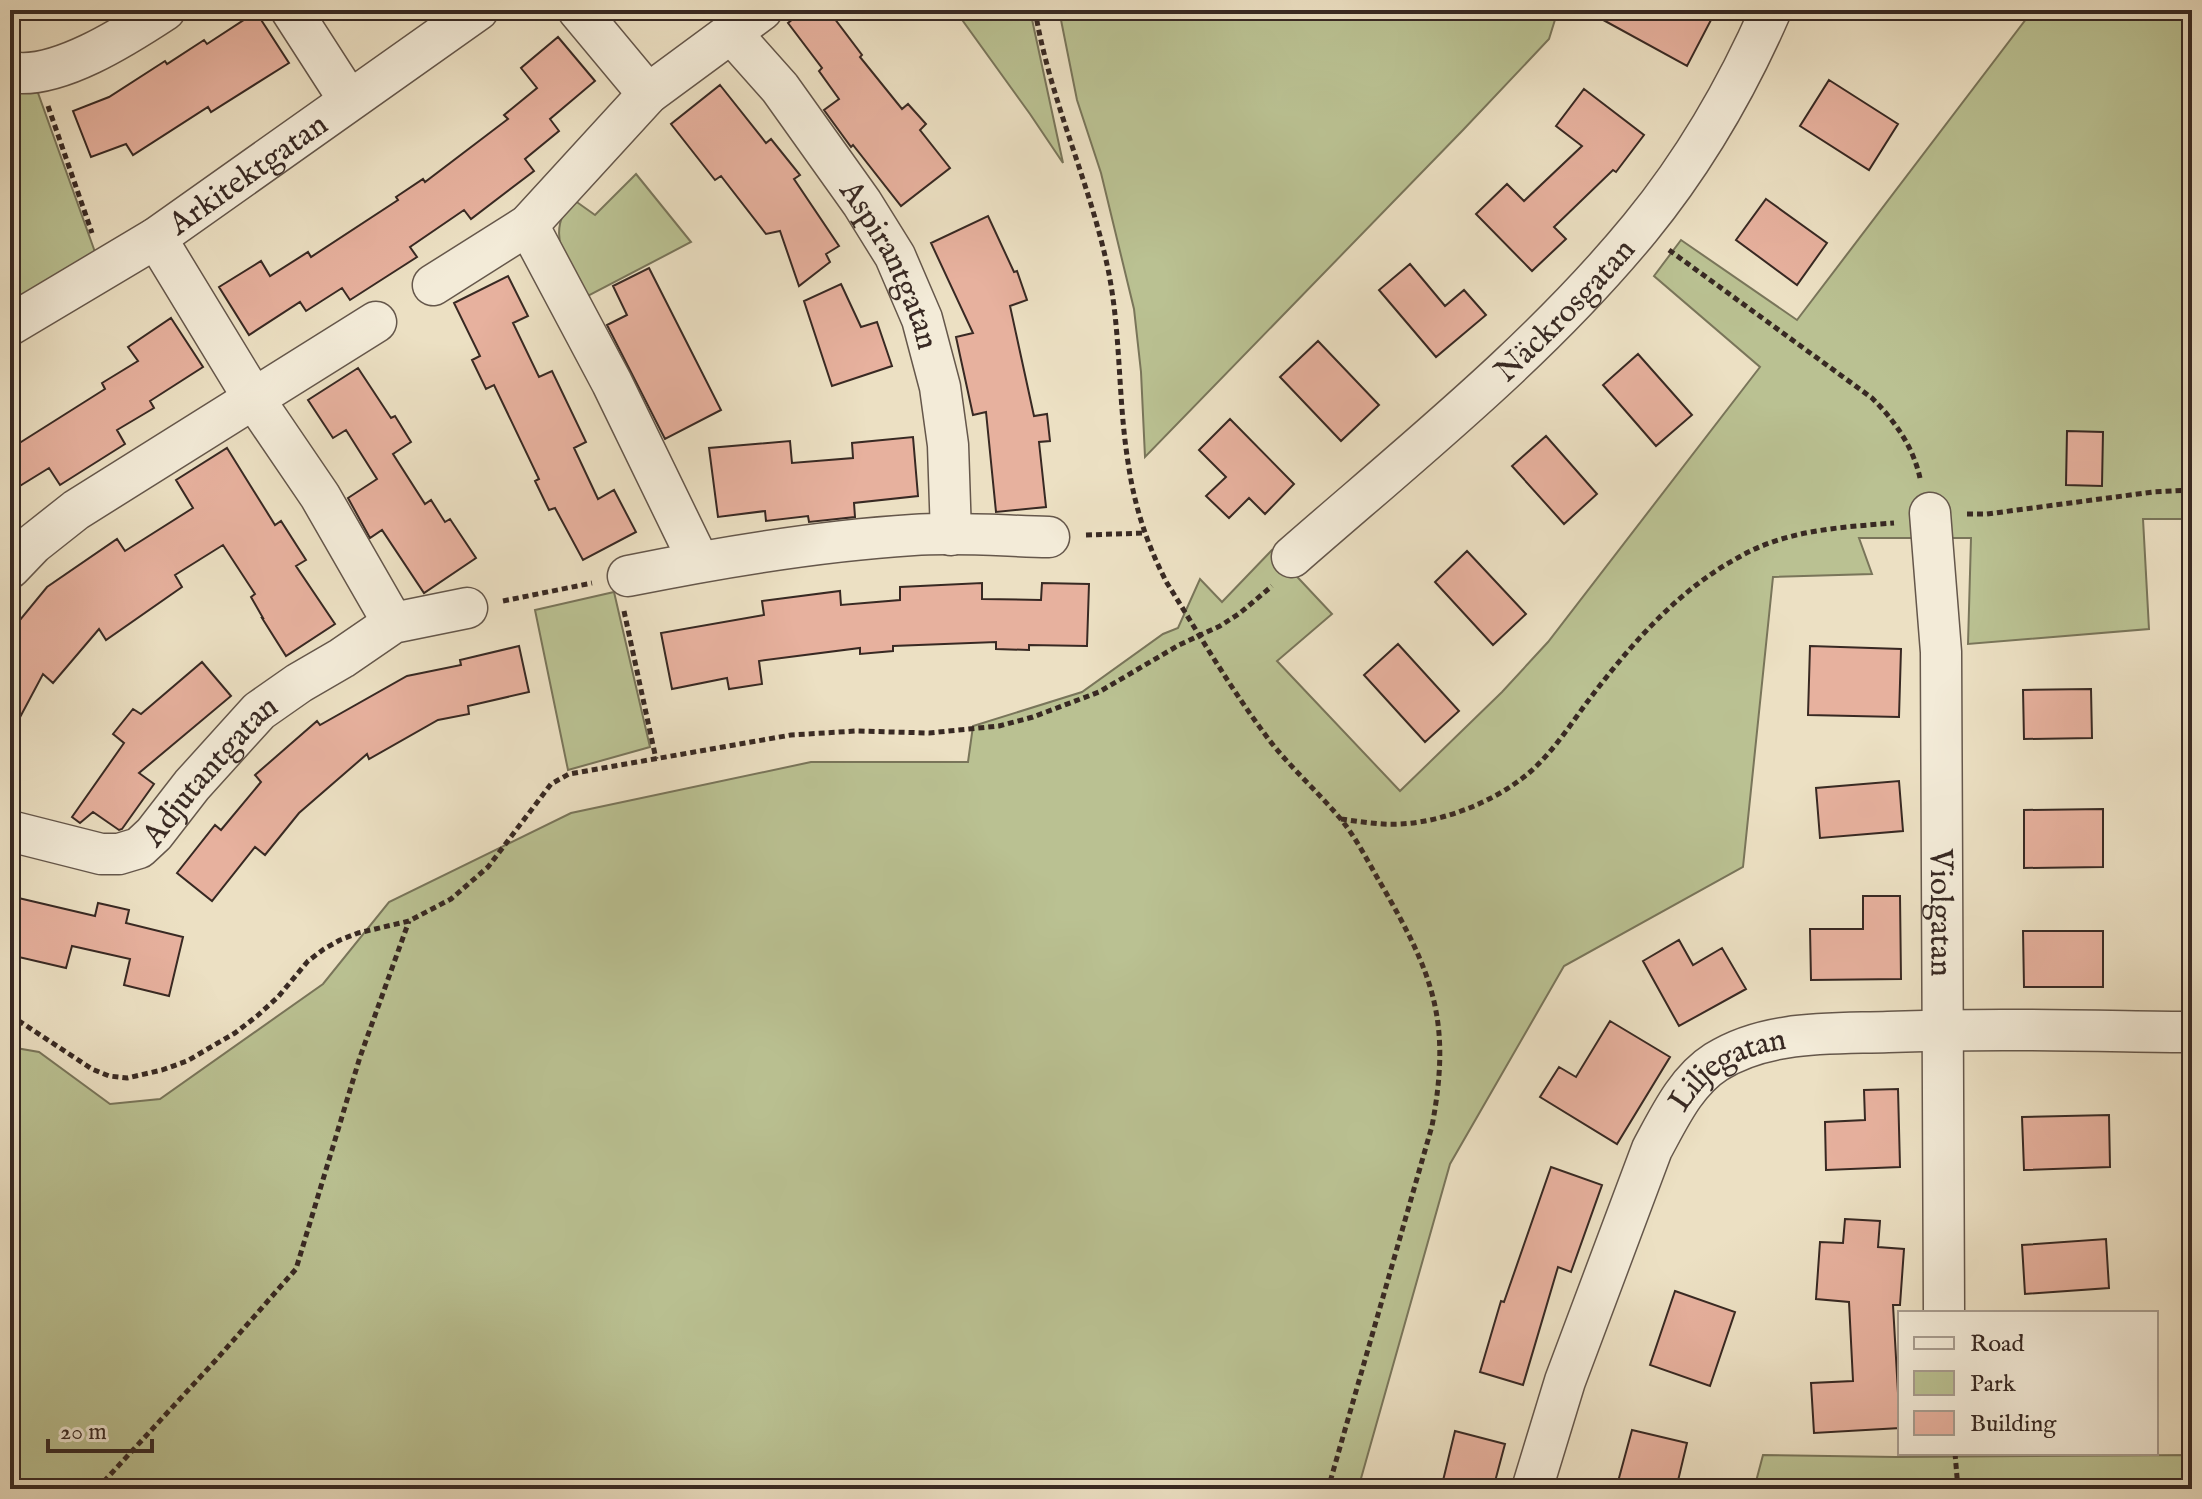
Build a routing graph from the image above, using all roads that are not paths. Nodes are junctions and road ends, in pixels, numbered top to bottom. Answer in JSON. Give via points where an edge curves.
{"nodes":[{"id":1,"x":165,"y":10,"type":"edge"},
{"id":2,"x":291,"y":10,"type":"edge"},
{"id":3,"x":478,"y":10,"type":"edge"},
{"id":4,"x":578,"y":10,"type":"edge"},
{"id":5,"x":1771,"y":10,"type":"edge"},
{"id":6,"x":747,"y":22,"type":"edge"},
{"id":7,"x":24,"y":71,"type":"edge"},
{"id":8,"x":648,"y":94,"type":"junction"},
{"id":9,"x":349,"y":100,"type":"junction"},
{"id":10,"x":528,"y":225,"type":"junction"},
{"id":11,"x":156,"y":238,"type":"junction"},
{"id":12,"x":433,"y":285,"type":"dead end"},
{"id":13,"x":376,"y":322,"type":"dead end"},
{"id":14,"x":10,"y":325,"type":"edge"},
{"id":15,"x":254,"y":399,"type":"junction"},
{"id":16,"x":1930,"y":513,"type":"road end"},
{"id":17,"x":951,"y":535,"type":"junction"},
{"id":18,"x":1049,"y":537,"type":"road end"},
{"id":19,"x":1292,"y":557,"type":"road end"},
{"id":20,"x":699,"y":562,"type":"junction"},
{"id":21,"x":10,"y":568,"type":"edge"},
{"id":22,"x":623,"y":577,"type":"road end"},
{"id":23,"x":467,"y":608,"type":"road end"},
{"id":24,"x":393,"y":623,"type":"junction"},
{"id":25,"x":10,"y":831,"type":"edge"},
{"id":26,"x":1944,"y":1030,"type":"junction"},
{"id":27,"x":2192,"y":1032,"type":"edge"},
{"id":28,"x":1944,"y":1311,"type":"edge"},
{"id":29,"x":1532,"y":1489,"type":"edge"}],
"edges":[{"from":1,"to":7,"type":"street","via":[[118,40],[61,66]]},
{"from":2,"to":9,"type":"street"},
{"from":3,"to":9,"type":"street","name":"Arkitektgatan"},
{"from":4,"to":8,"type":"street"},
{"from":5,"to":19,"type":"street","name":"Näckrosgatan","via":[[1707,135],[1640,228],[1546,330]]},
{"from":6,"to":8,"type":"street","name":"Aspirantgatan"},
{"from":6,"to":17,"type":"street","name":"Aspirantgatan","via":[[780,88],[895,256],[922,319],[948,445]]},
{"from":8,"to":10,"type":"street","name":"Aspirantgatan"},
{"from":9,"to":11,"type":"street","name":"Arkitektgatan"},
{"from":10,"to":12,"type":"street","name":"Aspirantgatan"},
{"from":10,"to":20,"type":"street"},
{"from":11,"to":14,"type":"street","name":"Arkitektgatan"},
{"from":11,"to":15,"type":"street"},
{"from":13,"to":15,"type":"street"},
{"from":15,"to":21,"type":"street","via":[[76,510]]},
{"from":15,"to":24,"type":"street","via":[[320,496]]},
{"from":16,"to":26,"type":"street","name":"Violgatan","via":[[1941,652]]},
{"from":17,"to":18,"type":"street"},
{"from":17,"to":20,"type":"street","via":[[784,548]]},
{"from":20,"to":22,"type":"street"},
{"from":23,"to":24,"type":"street","name":"Adjutantgatan"},
{"from":24,"to":25,"type":"street","name":"Adjutantgatan","via":[[259,711],[139,848],[101,854]]},
{"from":26,"to":27,"type":"street","name":"Liljegatan"},
{"from":26,"to":28,"type":"street","name":"Violgatan"},
{"from":26,"to":29,"type":"street","name":"Liljegatan","via":[[1791,1036],[1750,1046],[1715,1063],[1690,1086],[1652,1149],[1565,1381]]}]}
